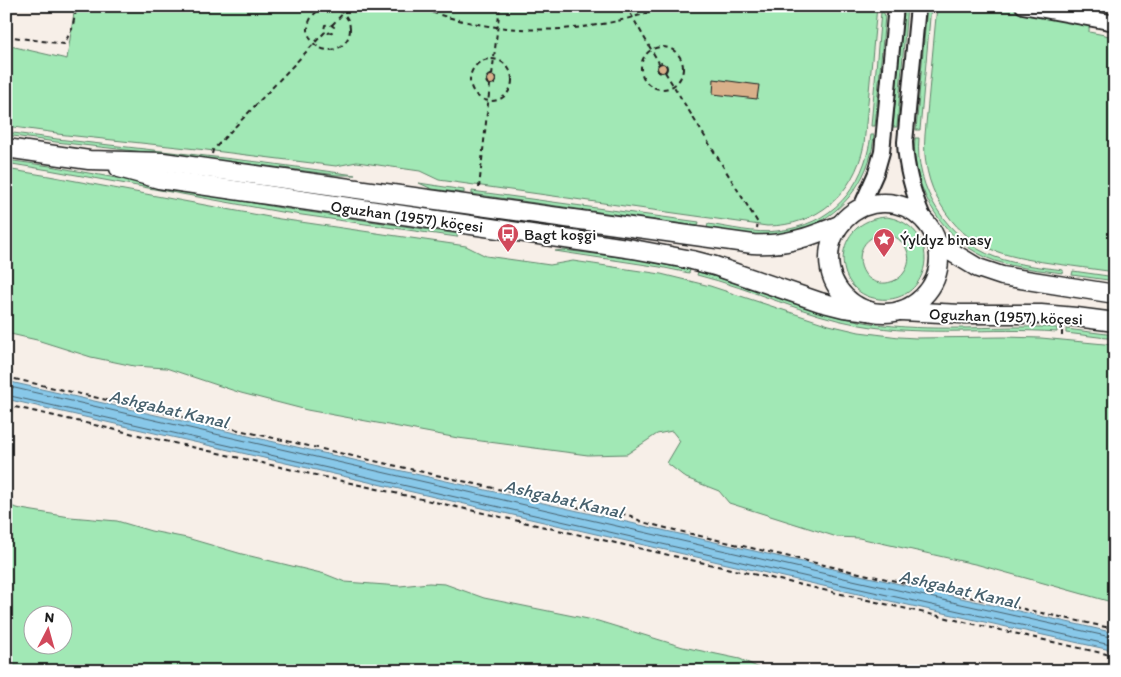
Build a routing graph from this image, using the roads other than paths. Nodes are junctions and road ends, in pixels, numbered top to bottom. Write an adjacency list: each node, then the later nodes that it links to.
1 (896, 6): 7 (street)
2 (918, 6): 8 (street)
3 (1023, 6): 4 (street)
4 (1115, 23)
5 (6, 148): 6 (main road, Oguzhan (1957) köçesi)
6 (89, 160): 9 (main road, Oguzhan (1957) köçesi); 12 (main road, Oguzhan (1957) köçesi)
7 (861, 207): 8 (main road, Oguzhan (1957) köçesi); 9 (main road, Oguzhan (1957) köçesi)
8 (924, 219): 10 (main road, Oguzhan (1957) köçesi)
9 (839, 225): 12 (main road, Oguzhan (1957) köçesi)
10 (938, 244): 11 (main road, Oguzhan (1957) köçesi); 13 (main road, Oguzhan (1957) köçesi)
11 (1115, 294)
12 (869, 311): 13 (main road, Oguzhan (1957) köçesi)
13 (898, 311): 14 (main road, Oguzhan (1957) köçesi)
14 (1115, 322)

